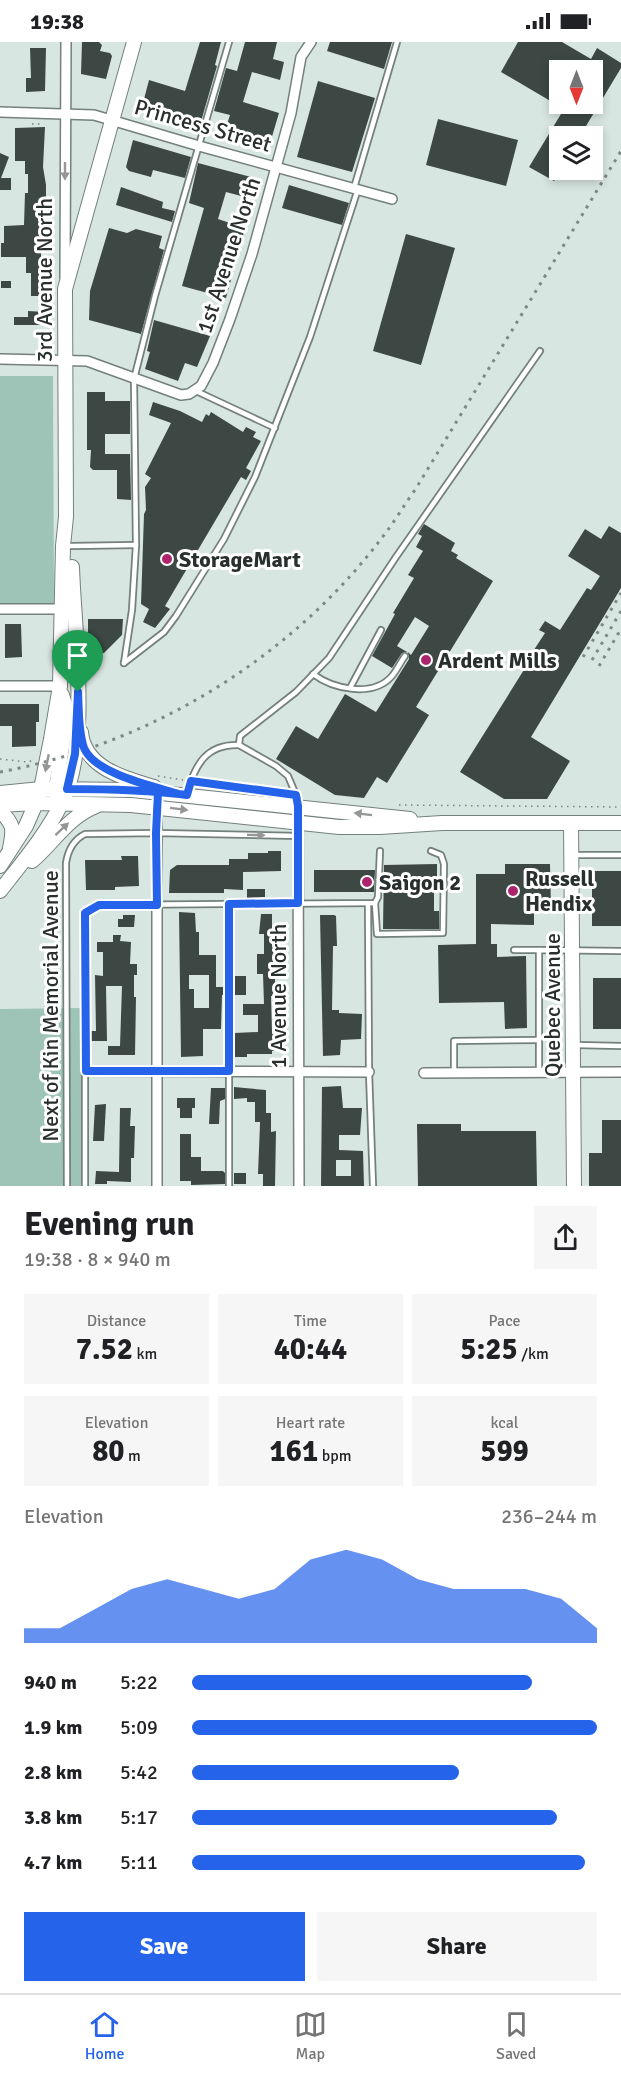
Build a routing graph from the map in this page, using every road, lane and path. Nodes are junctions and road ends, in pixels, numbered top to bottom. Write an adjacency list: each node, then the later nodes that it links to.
1 (66, 42): 9 (street, 3rd Avenue North)
2 (134, 42): 7 (main road)
3 (143, 42): 7 (main road)
4 (229, 42): 11 (lane)
5 (311, 42): 12 (street, 1st Avenue North)
6 (397, 42): 13 (lane)
7 (121, 93): 10 (main road)
8 (0, 112): 9 (street, Princess Street)
9 (66, 113): 10 (street, Princess Street); 15 (street, 3rd Avenue North, one-way to 15)
10 (113, 120): 11 (street, Princess Street); 15 (main road)
11 (199, 146): 12 (street, Princess Street); 19 (lane)
12 (277, 166): 13 (street, Princess Street); 20 (street, 1st Avenue North)
13 (356, 189): 14 (street, Princess Street); 21 (lane)
14 (392, 199)
15 (64, 289): 17 (main road, 3rd Avenue North)
16 (540, 351): 29 (lane)
17 (65, 359): 18 (street); 19 (street); 22 (main road, 3rd Avenue North)
18 (0, 360)
19 (134, 379): 20 (street); 23 (lane)
20 (196, 391): 21 (lane)
21 (275, 428): 23 (lane)
22 (66, 517): 24 (main road, 3rd Avenue North); 26 (main road, 3rd Avenue North)
23 (136, 545): 24 (lane)
24 (71, 546): 33 (main road, 3rd Avenue North)
25 (0, 609): 26 (street)
26 (63, 609): 31 (main road, 3rd Avenue North)
27 (381, 630): 32 (lane)
28 (405, 656): 32 (lane)
29 (313, 674): 32 (lane); 34 (lane)
30 (0, 686): 31 (street)
31 (60, 686): 39 (main road, 3rd Avenue North, one-way to 39); 40 (main road)
32 (350, 688)
33 (78, 692): 40 (main road, 3rd Avenue North); 43 (main road)
34 (238, 745): 38 (lane); 44 (lane)
35 (0, 759): 36 (path)
36 (36, 760)
37 (155, 775): 38 (path)
38 (191, 781): 43 (lane); 44 (path)
39 (41, 789): 40 (main road); 42 (main road); 45 (main road, 3rd Avenue North)
40 (62, 789): 41 (main road); 46 (main road, 3rd Avenue North)
41 (158, 792): 43 (main road); 50 (street)
42 (0, 793)
43 (183, 794): 44 (main road)
44 (297, 801): 53 (main road, one-way to 44); 56 (street, 1 Avenue North)
45 (36, 803): 46 (main road); 48 (main road); 62 (main road, 3rd Avenue North)
46 (62, 804): 47 (main road); 63 (main road, 3rd Avenue North)
47 (101, 804): 50 (main road); 63 (main road, one-way to 47)
48 (0, 805)
49 (393, 806): 51 (path)
50 (157, 807): 56 (main road, one-way to 56); 57 (street)
51 (621, 807)
52 (0, 811): 62 (main road)
53 (442, 823): 54 (main road); 56 (main road)
54 (571, 823): 55 (main road); 60 (main road, Quebec Avenue)
55 (621, 823)
56 (298, 829): 57 (lane, one-way to 56); 64 (street, 1 Avenue North)
57 (156, 833): 68 (street); 86 (lane, Next of Kin Memorial Avenue)
58 (380, 851): 65 (lane)
59 (431, 851): 65 (lane)
60 (571, 855): 61 (lane); 69 (main road, Quebec Avenue)
61 (621, 855)
62 (4, 861)
63 (3, 887)
64 (298, 903): 66 (lane); 67 (lane); 79 (street, 1 Avenue North)
65 (375, 903): 67 (lane)
66 (229, 904): 68 (lane); 78 (lane)
67 (368, 904): 80 (lane)
68 (157, 905): 76 (street); 77 (lane)
69 (572, 949): 71 (lane); 72 (lane); 74 (main road, Quebec Avenue)
70 (514, 950): 71 (lane)
71 (540, 950): 73 (lane)
72 (621, 951)
73 (539, 1040): 81 (lane); 85 (lane)
74 (573, 1045): 75 (lane); 82 (main road, Quebec Avenue)
75 (621, 1046)
76 (157, 1070): 77 (street); 78 (street); 88 (street)
77 (86, 1071): 87 (lane)
78 (229, 1071): 79 (street); 89 (lane)
79 (298, 1072): 80 (street); 90 (street, 1 Avenue North)
80 (369, 1072): 91 (lane)
81 (539, 1072): 82 (street); 85 (street)
82 (573, 1072): 83 (street); 92 (main road, Quebec Avenue)
83 (621, 1072)
84 (424, 1073): 85 (street)
85 (454, 1073)
86 (67, 1186)
87 (85, 1186)
88 (157, 1186)
89 (229, 1186)
90 (299, 1186)
91 (373, 1186)
92 (574, 1186)

